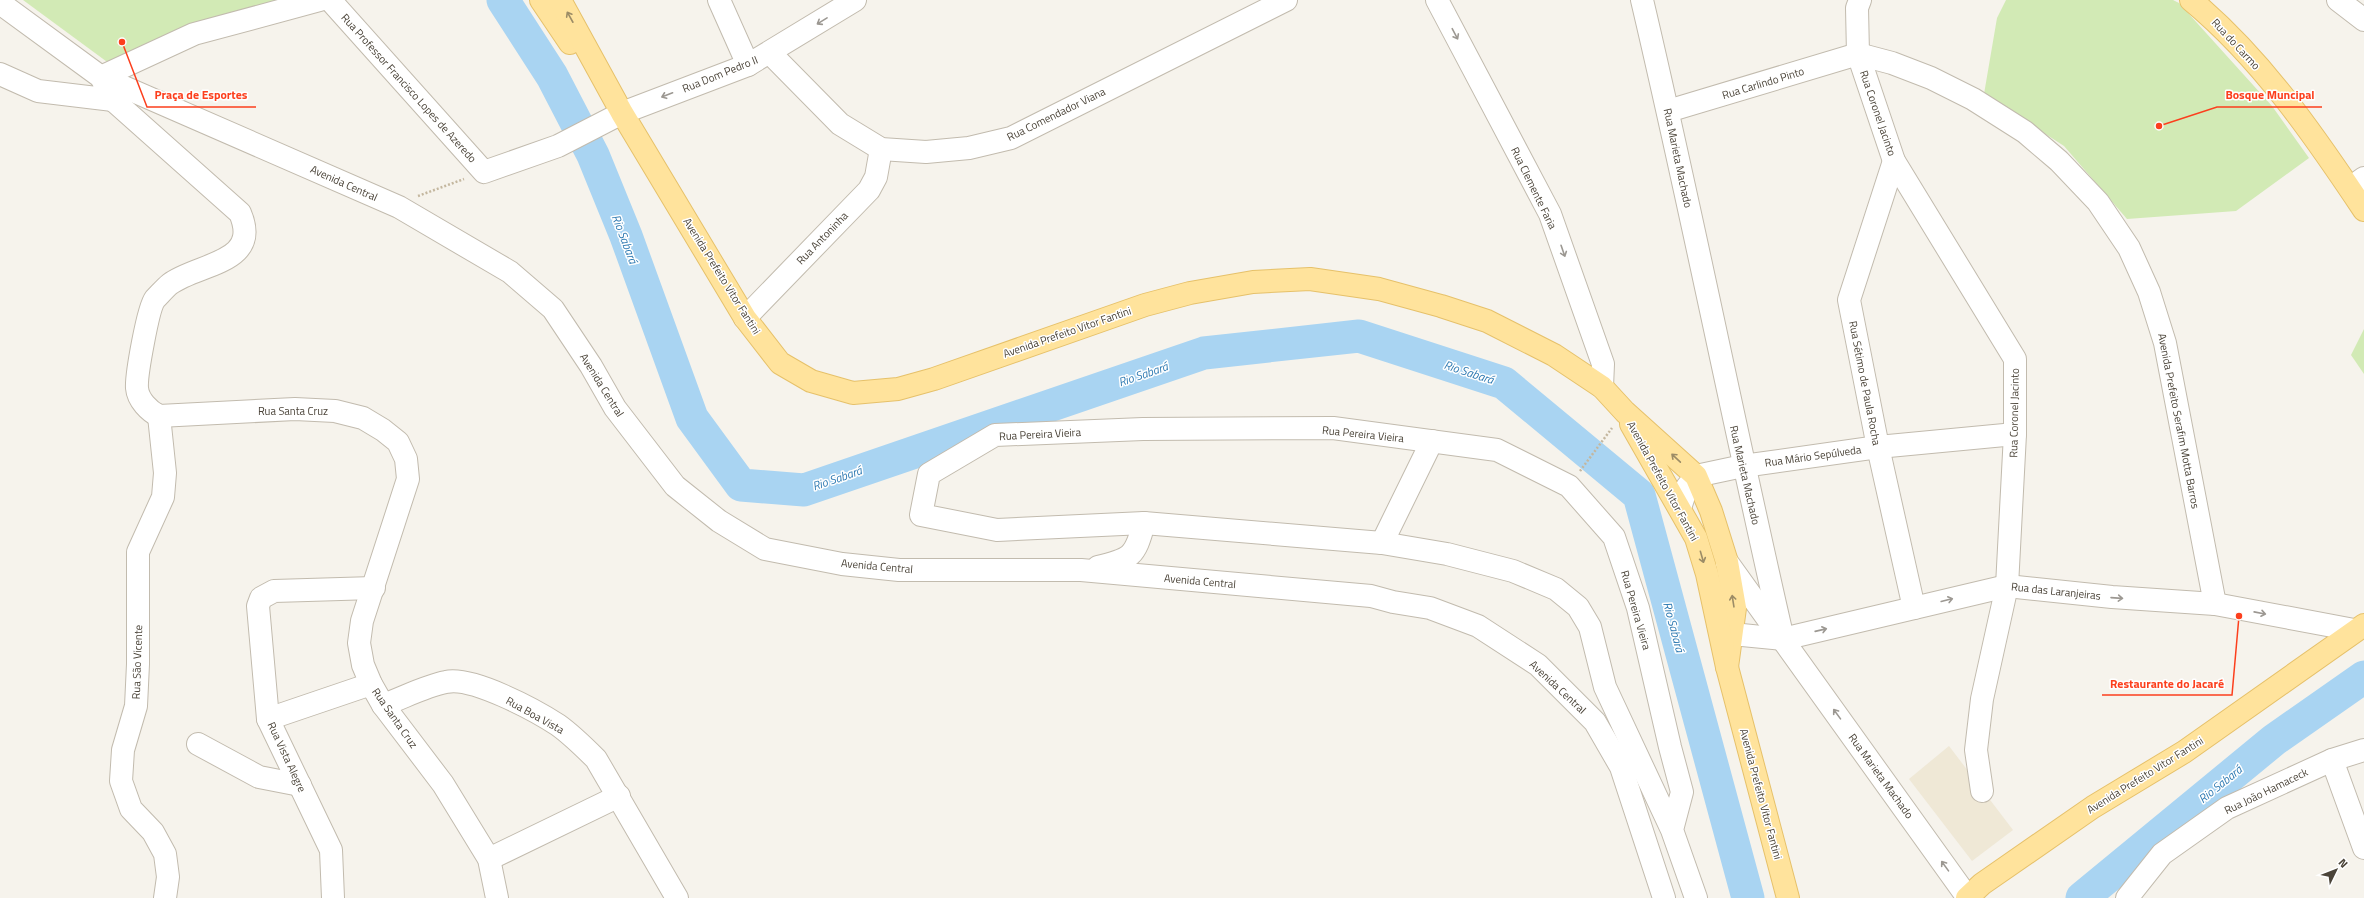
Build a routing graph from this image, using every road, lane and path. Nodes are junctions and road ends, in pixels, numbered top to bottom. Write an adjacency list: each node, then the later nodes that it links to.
1 (320, 0): 19 (street)
2 (330, 0): 26 (street, Rua Professor Francisco Lopes de Azeredo)
3 (541, 0): 22 (main road, Avenida Prefeito Vitor Fantini)
4 (560, 0): 22 (main road, Avenida Prefeito Vitor Fantini, one-way to 4)
5 (719, 0): 17 (street)
6 (855, 0): 15 (street, Rua Dom Pedro II, one-way to 15)
7 (1286, 0): 24 (street, Rua Comendador Viana)
8 (1437, 0): 31 (street, Rua Clemente Faria, one-way to 31)
9 (1642, 0): 21 (street, Rua Marieta Machado)
10 (1860, 0): 16 (street, Rua Coronel Jacinto)
11 (2191, 0): 27 (main road, Rua do Carmo)
12 (2338, 0): 14 (street)
13 (0, 3): 19 (street)
14 (2364, 20)
15 (770, 53): 17 (street, Rua Dom Pedro II); 24 (street, Rua Comendador Viana)
16 (1858, 54): 21 (street, Rua Carlindo Pinto); 25 (street, Rua Coronel Jacinto); 47 (street, Avenida Prefeito Serafim Motta Barros)
17 (748, 64): 22 (street, Rua Dom Pedro II, one-way to 22)
18 (0, 74): 20 (street)
19 (101, 77): 20 (street); 44 (street, Avenida Central)
20 (113, 100): 32 (street)
21 (1668, 111): 37 (street, Rua Marieta Machado)
22 (622, 113): 23 (street, Rua Dom Pedro II); 30 (main road, Avenida Prefeito Vitor Fantini)
23 (558, 146): 26 (street, Rua Professor Francisco Lopes de Azeredo)
24 (881, 149): 30 (street, Rua Antoninha)
25 (1894, 161): 34 (street, Rua Coronel Jacinto); 36 (street, Rua Sétimo de Paula Rocha)
26 (484, 172): 28 (path)
27 (2357, 183): 29 (main road, Rua do Carmo)
28 (417, 196)
29 (2364, 210)
30 (745, 318): 31 (main road, Avenida Prefeito Vitor Fantini)
31 (1602, 387): 33 (main road, Avenida Prefeito Vitor Fantini)
32 (159, 416): 46 (street, Rua Santa Cruz); 64 (street, Rua São Vicente)
33 (1619, 420): 38 (path); 39 (main road, Avenida Prefeito Vitor Fantini, one-way to 33); 40 (main road, Avenida Prefeito Vitor Fantini)
34 (2015, 434): 36 (street, Rua Mário Sepúlveda); 45 (street, Rua Coronel Jacinto)
35 (1432, 441): 41 (street, Rua Pereira Vieira); 42 (street); 61 (street, Rua Pereira Vieira)
36 (1878, 447): 37 (street, Rua Mário Sepúlveda); 48 (street, Rua Sétimo de Paula Rocha)
37 (1743, 466): 39 (street, Rua Mário Sepúlveda); 51 (street, Rua Marieta Machado)
38 (1576, 475)
39 (1696, 476): 40 (street); 43 (main road, Avenida Prefeito Vitor Fantini)
40 (1680, 508): 50 (main road, Avenida Prefeito Vitor Fantini, one-way to 50)
41 (1144, 523): 42 (street, Rua Pereira Vieira); 44 (street)
42 (1382, 542): 61 (street, Rua Pereira Vieira)
43 (1727, 562): 50 (main road, Avenida Prefeito Vitor Fantini, one-way to 43); 51 (street)
44 (1081, 570): 68 (street, Avenida Central)
45 (2007, 586): 47 (street, Rua das Laranjeiras, one-way to 47); 48 (street, Rua das Laranjeiras, one-way to 45); 59 (street, Rua Coronel Jacinto)
46 (374, 588): 52 (street, Rua Santa Cruz); 54 (street)
47 (2215, 604): 49 (street, Rua das Laranjeiras, one-way to 49)
48 (1914, 608): 51 (street, Rua das Laranjeiras, one-way to 48)
49 (2359, 627): 71 (main road, Avenida Prefeito Vitor Fantini)
50 (1725, 629): 51 (street, Rua das Laranjeiras); 70 (main road, Avenida Prefeito Vitor Fantini)
51 (1783, 639): 71 (street, Rua Marieta Machado, one-way to 51)
52 (371, 684): 53 (street, Rua Santa Cruz); 54 (street, Rua Vista Alegre)
53 (383, 705): 60 (street, Rua Boa Vista); 63 (street, Rua Santa Cruz)
54 (268, 719): 58 (street, Rua Vista Alegre)
55 (198, 744): 58 (street)
56 (2364, 750): 57 (street, Rua João Hamaceck)
57 (2332, 760): 62 (street); 72 (street, Rua João Hamaceck)
58 (300, 785): 65 (street, Rua Vista Alegre)
59 (1982, 790)
60 (619, 796): 63 (street); 67 (street, Rua Boa Vista)
61 (1672, 830): 69 (street, Rua Pereira Vieira)
62 (2364, 848)
63 (488, 859): 66 (street, Rua Santa Cruz)
64 (165, 898)
65 (333, 898)
66 (497, 898)
67 (677, 898)
68 (1664, 898)
69 (1696, 898)
70 (1788, 898)
71 (1968, 898)
72 (2127, 898)

